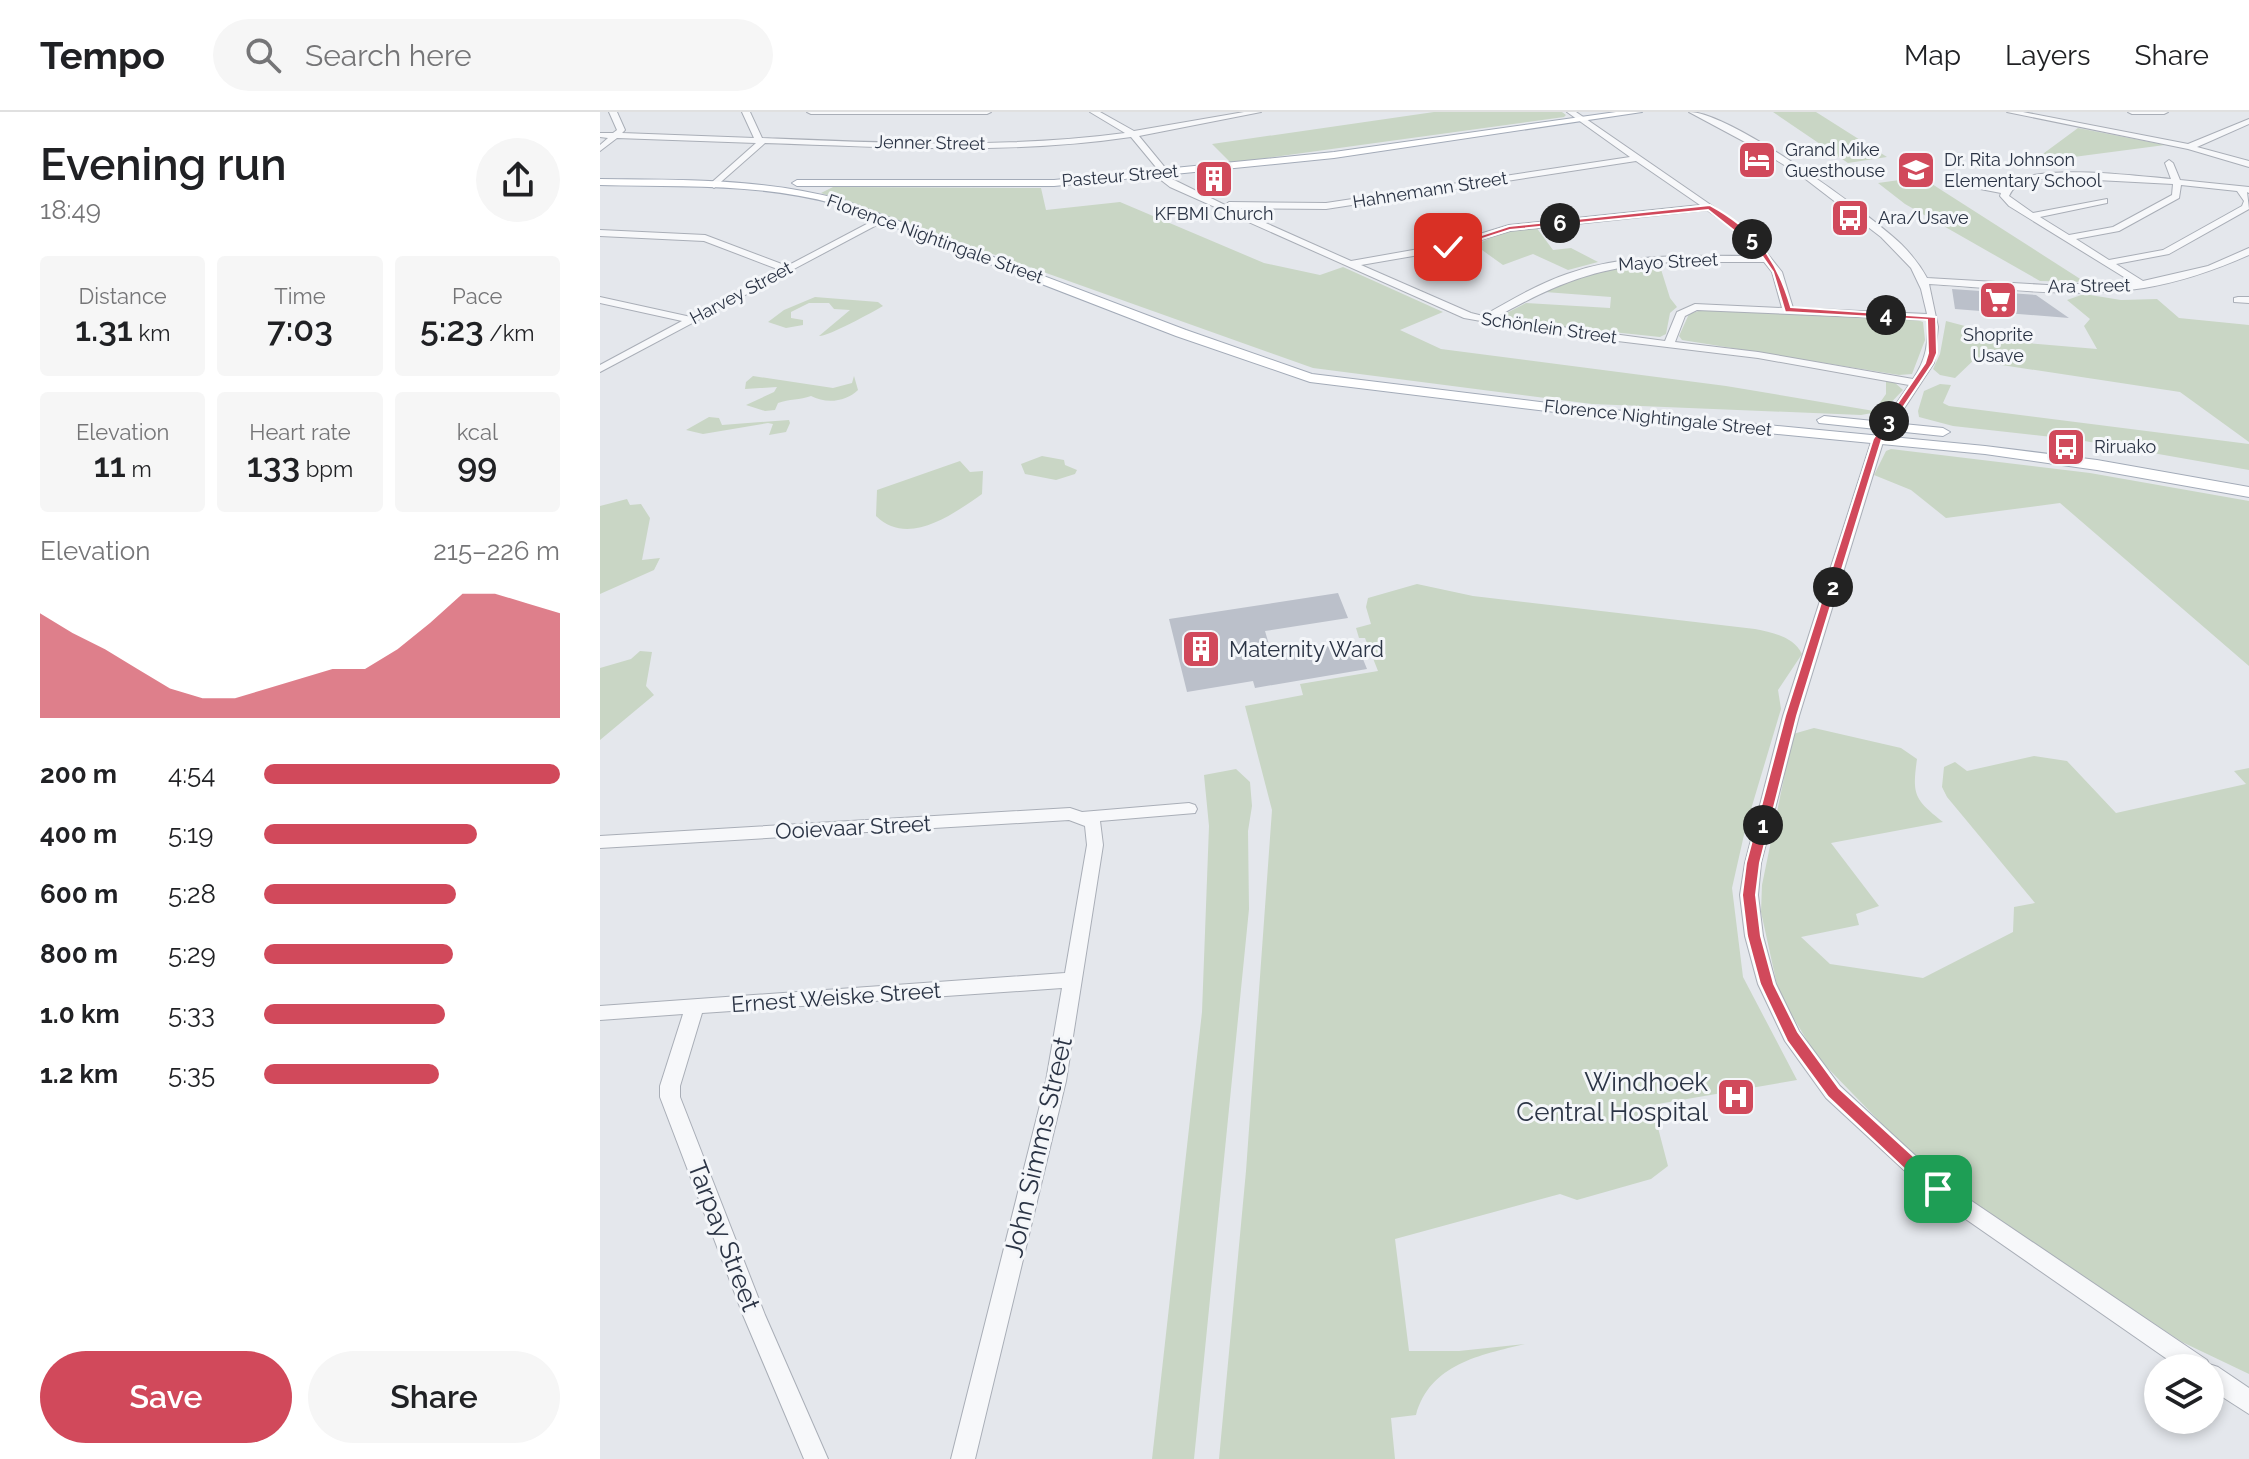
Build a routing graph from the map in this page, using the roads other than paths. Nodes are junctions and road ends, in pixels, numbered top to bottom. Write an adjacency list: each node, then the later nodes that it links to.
1 (613, 112): 19 (street)
2 (746, 112): 3 (street); 21 (street)
3 (755, 112)
4 (811, 112): 5 (street)
5 (987, 112)
6 (1094, 112): 17 (street, Schönlein Street)
7 (1257, 112): 17 (street, Jenner Street)
8 (1571, 112): 14 (street)
9 (1637, 112): 14 (main road, Pasteur Street)
10 (1693, 112): 49 (street)
11 (2011, 112): 22 (street)
12 (2132, 112): 13 (street)
13 (2164, 112)
14 (1584, 119): 24 (street); 27 (main road, Pasteur Street)
15 (2249, 121): 16 (street)
16 (2228, 130): 20 (street); 22 (street)
17 (1133, 134): 21 (street, Jenner Street); 27 (street, Schönlein Street)
18 (600, 135): 19 (street, Jenner Street)
19 (617, 136): 21 (street, Jenner Street); 23 (street)
20 (2249, 136)
21 (761, 140): 31 (street)
22 (2189, 147): 26 (street)
23 (600, 149)
24 (1640, 158): 38 (street, Hahnemann Street); 39 (street)
25 (2169, 163): 30 (street)
26 (2249, 164)
27 (1164, 172): 29 (main road, Pasteur Street); 38 (street, Schönlein Street)
28 (600, 182): 31 (main road, Pasteur Street)
29 (799, 183): 32 (main road, Pasteur Street); 35 (main road)
30 (2177, 184): 34 (street); 36 (street); 43 (street)
31 (714, 185): 32 (main road, Pasteur Street)
32 (740, 185): 35 (main road, Florence Nightingale Street)
33 (1973, 185): 36 (street)
34 (2244, 189): 46 (street)
35 (788, 191): 41 (main road, Florence Nightingale Street)
36 (2006, 191): 40 (street)
37 (2104, 201): 40 (street)
38 (1218, 205): 47 (street, Schönlein Street)
39 (1710, 207): 45 (street); 47 (street)
40 (2032, 216): 43 (street)
41 (883, 219): 48 (street, Harvey Street); 59 (main road, Florence Nightingale Street)
42 (600, 233): 48 (street)
43 (2068, 238): 46 (street)
44 (2249, 251): 50 (street, Ara Street)
45 (1769, 259): 52 (street); 55 (street, Mayo Street)
46 (2108, 263): 50 (street)
47 (1349, 264): 55 (street, Schönlein Street)
48 (786, 269): 54 (street, Harvey Street)
49 (1923, 281): 50 (street, Ara Street); 53 (street)
50 (2143, 285)
51 (600, 300): 54 (street)
52 (1788, 310): 53 (street); 56 (street)
53 (1931, 317): 58 (street)
54 (691, 320): 57 (street, Harvey Street)
55 (1483, 320): 56 (street, Schönlein Street)
56 (1669, 344): 58 (street, Schönlein Street)
57 (600, 369)
58 (1917, 383): 59 (street)
59 (1882, 432): 60 (main road, Florence Nightingale Street); 61 (main road, Florence Nightingale Street); 68 (street)
60 (2249, 478)
61 (2249, 492)
62 (1189, 809): 63 (street, Ooievaar Street)
63 (1091, 825): 64 (street, Ooievaar Street); 65 (street, John Simms Street)
64 (600, 842)
65 (1071, 980): 66 (street, Ernest Weiske Street); 72 (street, John Simms Street)
66 (695, 1007): 67 (street, Ernest Weiske Street); 71 (street, Tarpay Street)
67 (600, 1013)
68 (2179, 1354)
69 (2224, 1385): 70 (street)
70 (2249, 1402)
71 (816, 1459)
72 (963, 1459)

